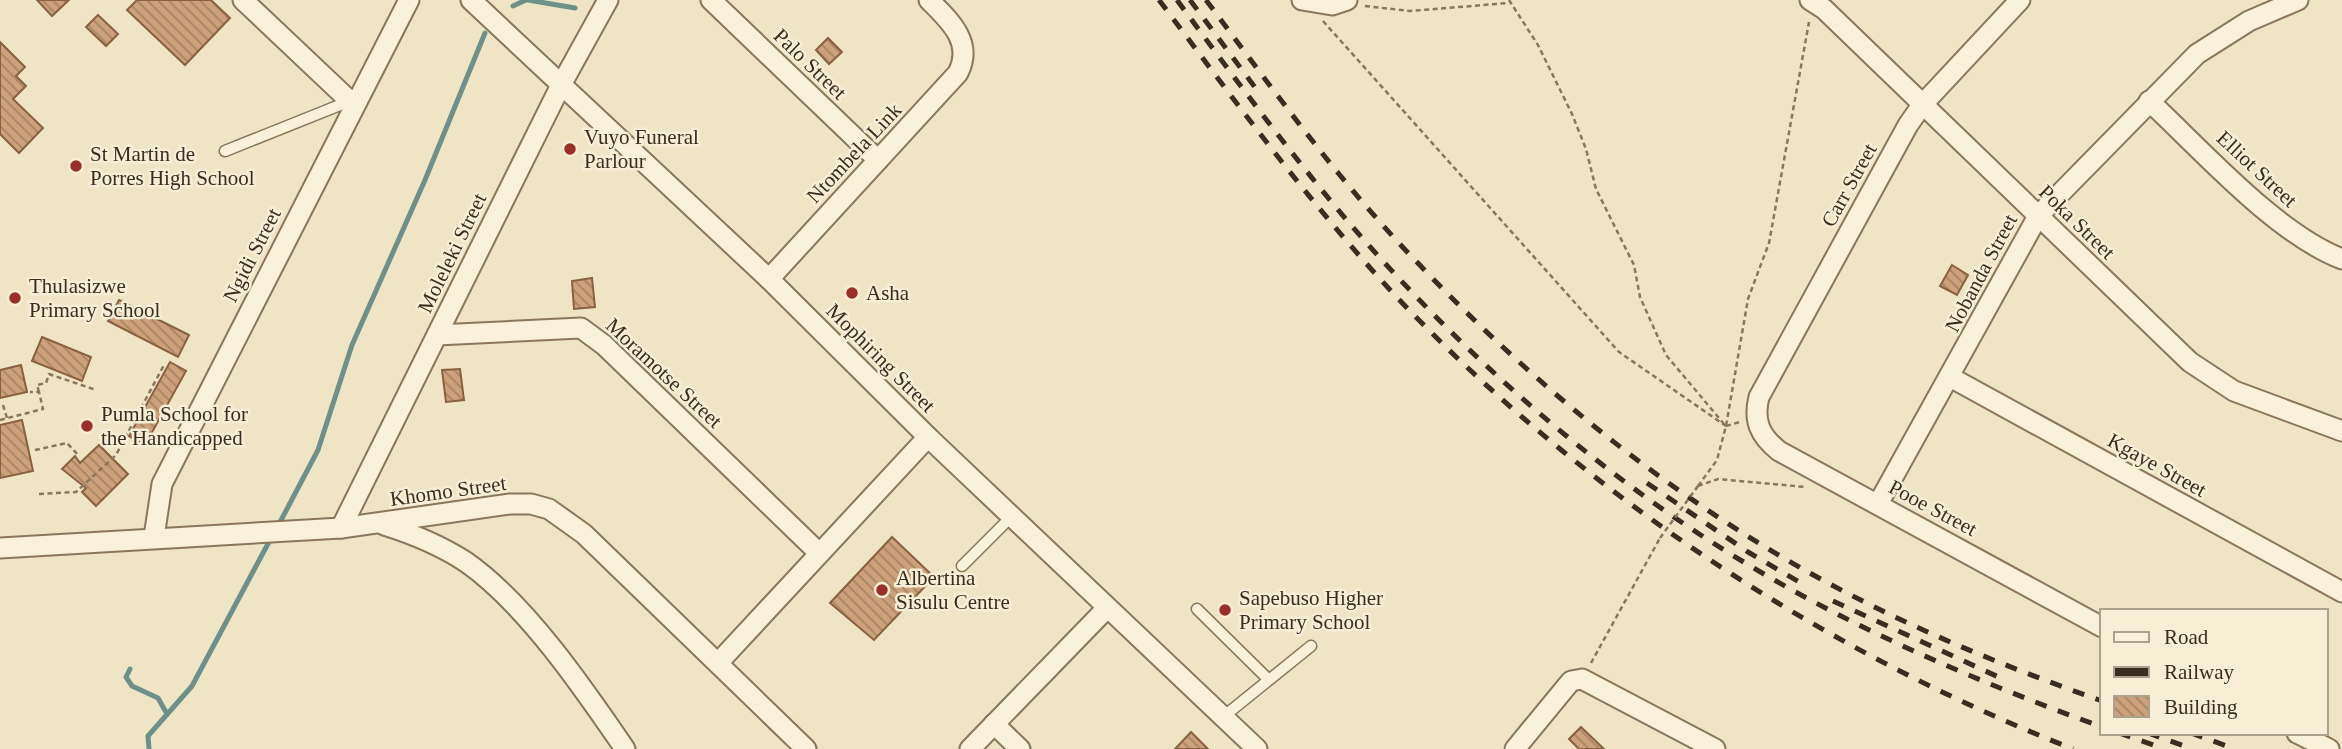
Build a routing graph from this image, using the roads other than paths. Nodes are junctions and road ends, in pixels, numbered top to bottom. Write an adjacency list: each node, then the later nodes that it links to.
1 (243, 0): 14 (street)
2 (409, 0): 14 (street, Ngidi Street)
3 (471, 0): 12 (street, Mophiring Street)
4 (608, 0): 12 (street, Moleleki Street)
5 (710, 0): 17 (street, Palo Street)
6 (929, 0): 17 (street, Ntombela Link)
7 (1303, 0): 10 (street)
8 (2020, 0): 15 (street, Carr Street)
9 (2298, 0): 13 (street, Nobanda Street)
10 (1344, 1)
11 (1811, 1): 15 (street, Poka Street)
12 (561, 85): 20 (street, Mophiring Street); 21 (street, Moleleki Street)
13 (2149, 100): 18 (street, Nobanda Street); 19 (street, Elliot Street)
14 (351, 103): 16 (lane); 30 (street, Ngidi Street)
15 (1922, 105): 18 (street, Poka Street); 23 (street, Carr Street)
16 (225, 151)
17 (878, 160): 20 (street, Ntombela Link)
18 (2038, 216): 22 (street, Nobanda Street); 24 (street, Poka Street)
19 (2342, 258)
20 (769, 279): 25 (street, Mophiring Street)
21 (437, 335): 29 (street, Moleleki Street); 32 (street, Moramotse Street)
22 (1950, 377): 26 (street, Nobanda Street); 34 (street, Kgaye Street)
23 (1756, 417): 26 (street, Pooe Street)
24 (2342, 431)
25 (928, 437): 27 (street, Mophiring Street); 32 (street)
26 (1878, 504): 37 (street, Pooe Street)
27 (1011, 517): 33 (lane); 35 (street, Mophiring Street)
28 (379, 523): 29 (street, Khomo Street); 39 (street, Khomo Street); 44 (street)
29 (341, 528): 30 (street, Khomo Street)
30 (154, 537): 31 (street, Khomo Street)
31 (0, 548)
32 (819, 552): 39 (street)
33 (962, 566)
34 (2342, 592)
35 (1107, 608): 41 (street, Mophiring Street); 42 (street)
36 (1197, 609): 40 (lane)
37 (2100, 626)
38 (1311, 646): 40 (lane)
39 (718, 663): 45 (street, Khomo Street)
40 (1268, 679): 41 (lane)
41 (1223, 717): 48 (street, Mophiring Street)
42 (994, 724): 46 (street); 47 (street)
43 (2301, 735): 51 (street)
44 (625, 749)
45 (806, 749)
46 (970, 749)
47 (1020, 749)
48 (1257, 749)
49 (1515, 749): 50 (street)
50 (1715, 749)
51 (2329, 749)

